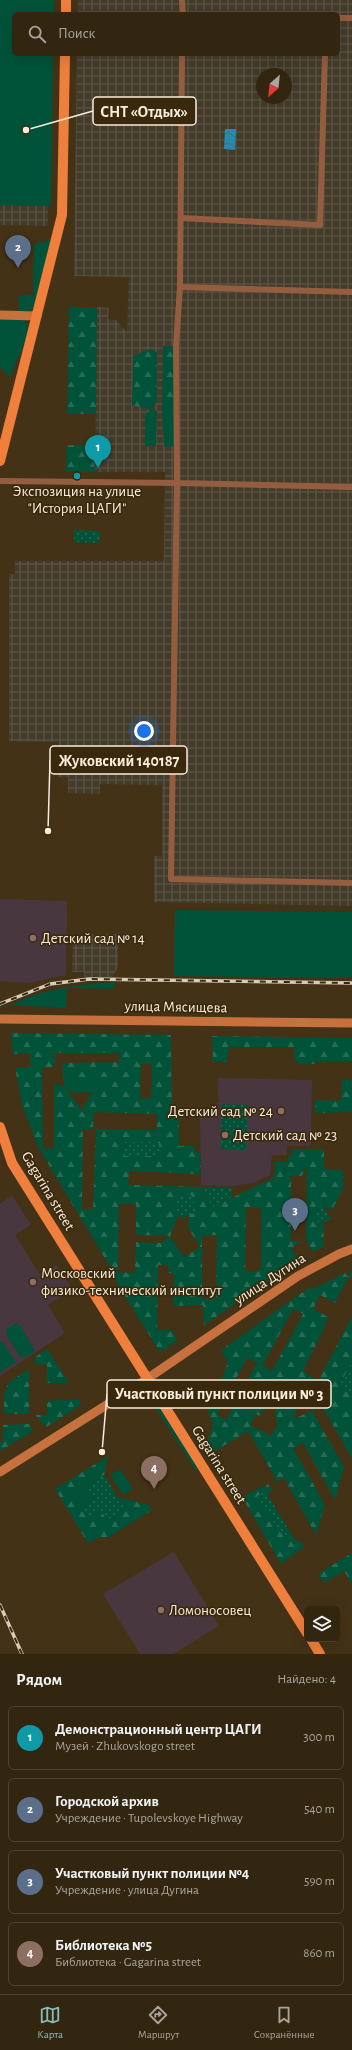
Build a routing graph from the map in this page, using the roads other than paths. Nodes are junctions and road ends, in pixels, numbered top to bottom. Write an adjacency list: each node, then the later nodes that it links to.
1 (66, 0): 3 (main road)
2 (182, 0): 4 (street)
3 (66, 12)
4 (183, 12)
5 (340, 18): 6 (street)
6 (352, 18)
7 (65, 56): 14 (main road)
8 (182, 56): 10 (street)
9 (325, 56): 10 (street)
10 (181, 218): 11 (street)
11 (180, 287): 12 (street); 17 (street)
12 (352, 292)
13 (0, 316): 14 (main road)
14 (37, 316): 15 (main road)
15 (0, 461)
16 (0, 481): 17 (street)
17 (177, 483): 18 (street); 19 (street)
18 (352, 487)
19 (352, 883)
20 (0, 1018): 21 (main road, улица Мясищева)
21 (352, 1023)
22 (0, 1127): 24 (main road, Gagarina street)
23 (0, 1144): 24 (street)
24 (12, 1163): 26 (main road, Gagarina street)
25 (352, 1249): 26 (main road, улица Дугина)
26 (147, 1378): 27 (main road, улица Дугина); 28 (main road, Gagarina street)
27 (0, 1472)
28 (304, 1628)
29 (313, 1642): 30 (main road)
30 (320, 1654)

